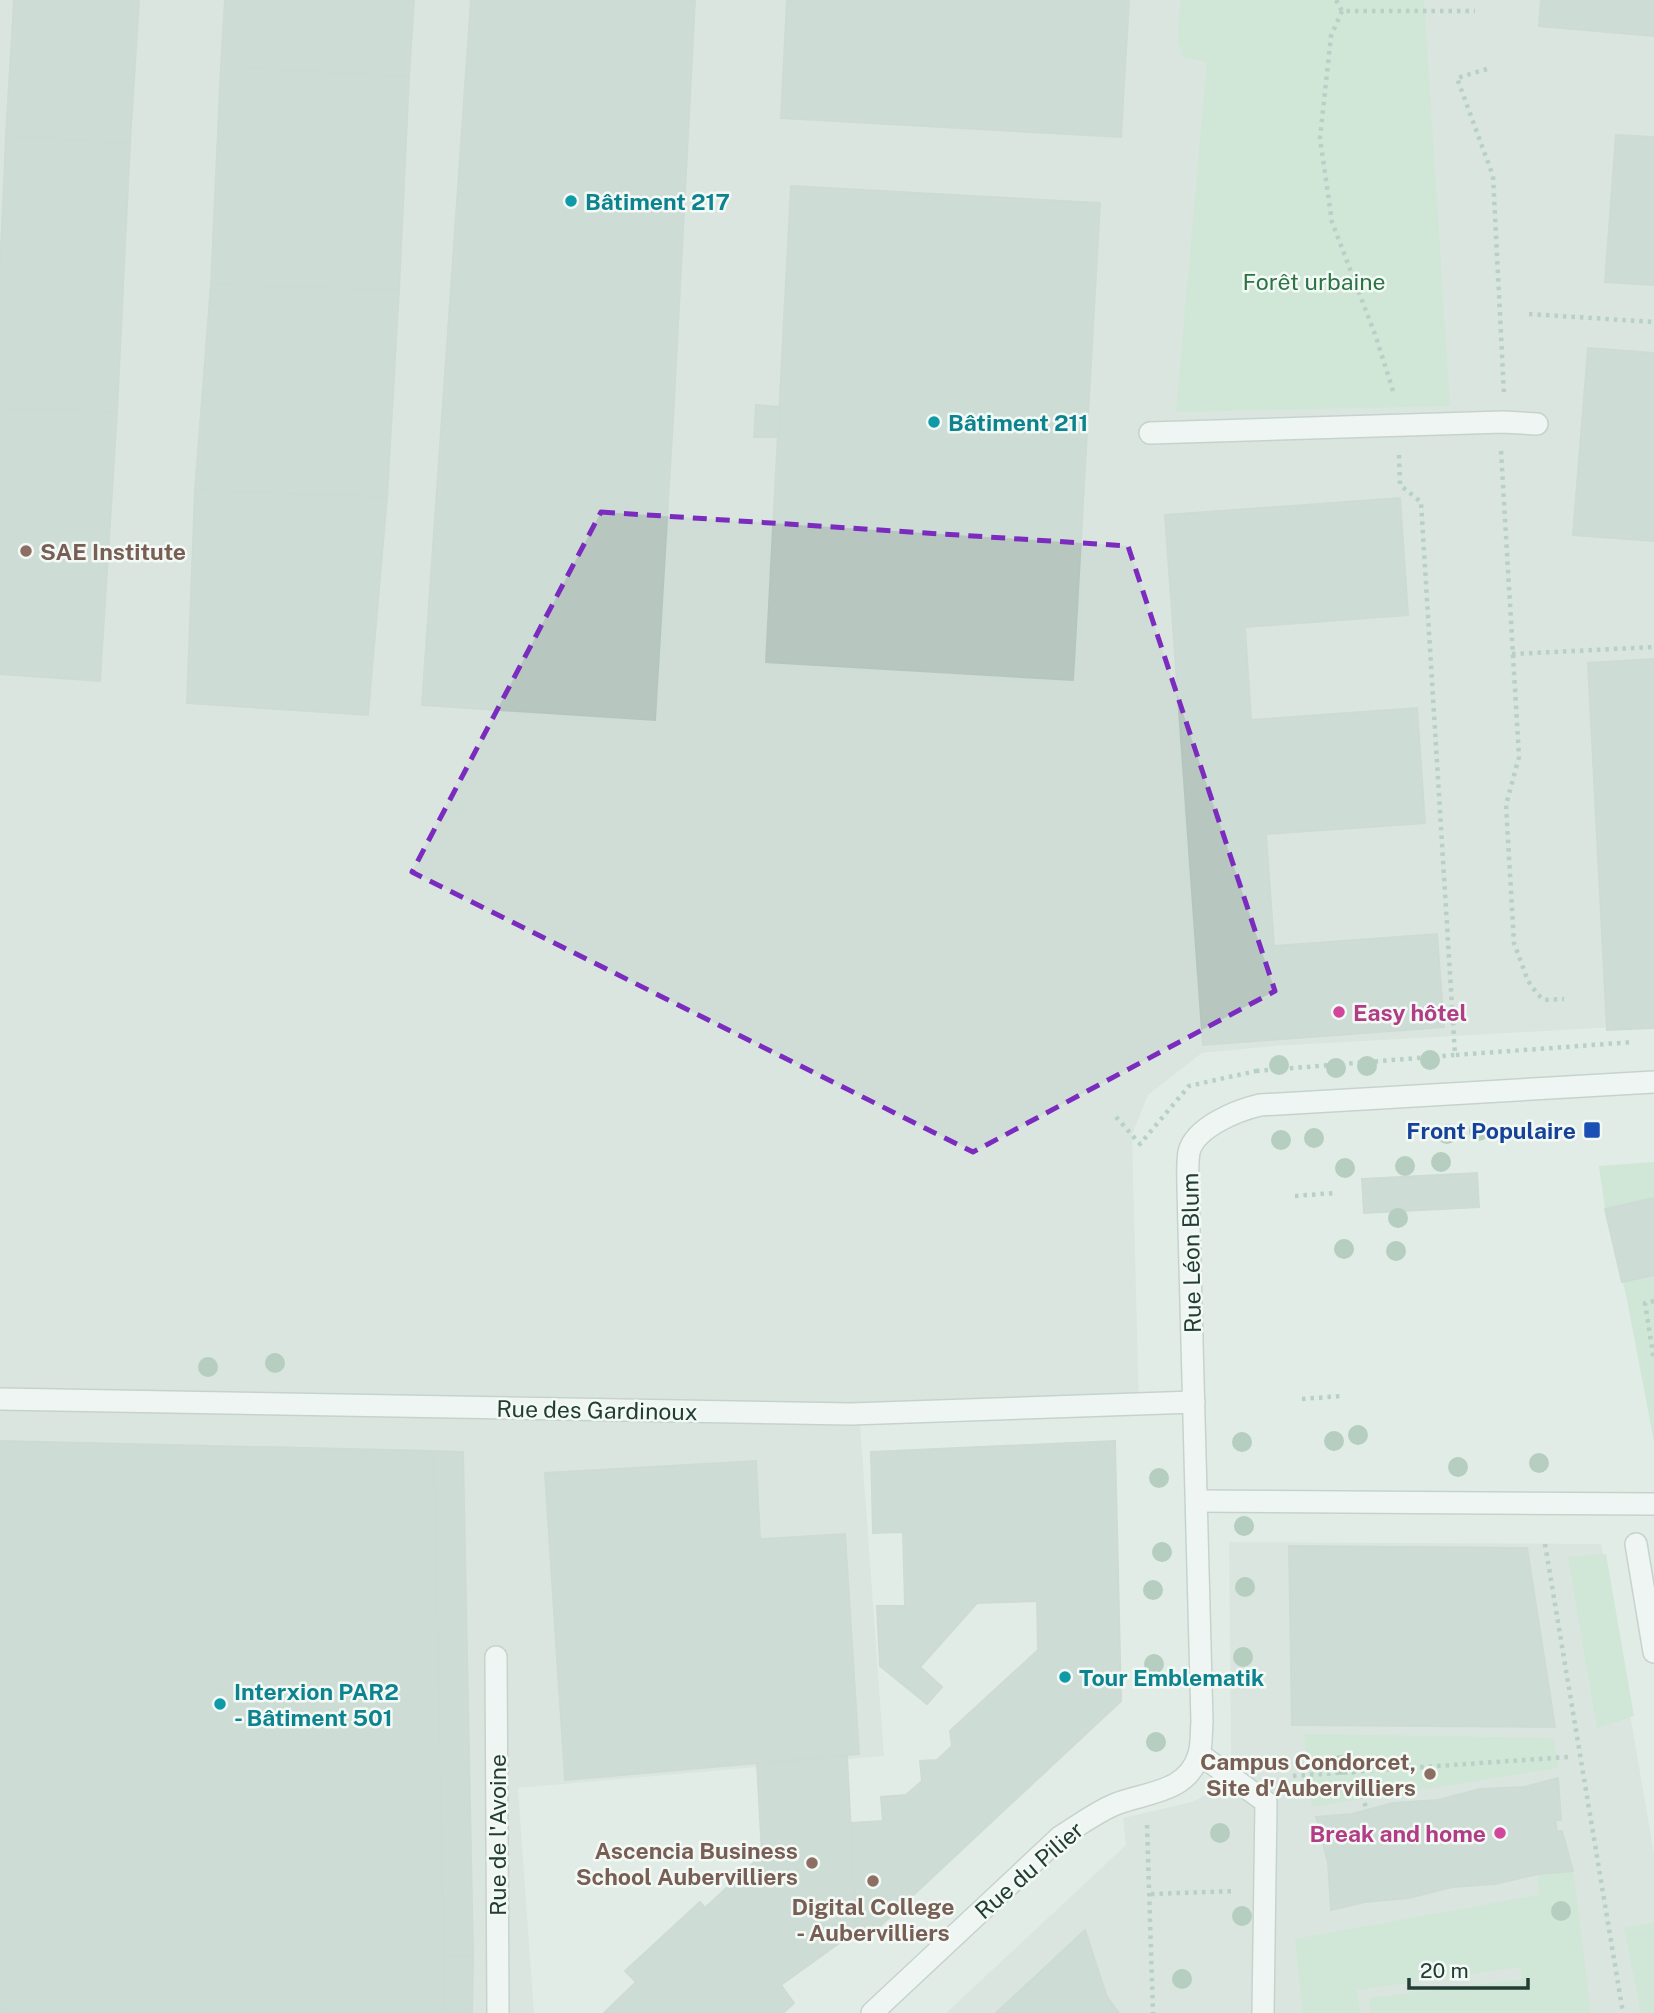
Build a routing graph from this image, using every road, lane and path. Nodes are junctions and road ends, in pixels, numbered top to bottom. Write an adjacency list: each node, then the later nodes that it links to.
1 (1336, 0): 2 (path)
2 (1342, 11): 3 (path); 9 (path)
3 (1475, 12)
4 (1487, 69): 7 (path)
5 (1529, 314): 6 (path)
6 (1654, 322)
7 (1504, 395)
8 (1537, 424): 9 (street)
9 (1399, 426): 10 (street); 16 (path)
10 (1150, 433)
11 (1501, 444): 13 (path)
12 (1654, 648): 13 (path)
13 (1512, 653): 14 (path)
14 (1564, 999)
15 (1634, 1042): 16 (path)
16 (1455, 1055): 17 (path)
17 (1256, 1071)
18 (1654, 1082): 26 (street, Rue Léon Blum)
19 (1335, 1193): 20 (path)
20 (1295, 1196)
21 (1654, 1301): 22 (path)
22 (1654, 1361)
23 (1341, 1396): 25 (path)
24 (0, 1399): 26 (street, Rue des Gardinoux)
25 (1302, 1399)
26 (1194, 1402): 27 (street, Rue Léon Blum)
27 (1197, 1501): 28 (street); 33 (street, Rue Léon Blum)
28 (1654, 1504)
29 (1545, 1544): 45 (path)
30 (1636, 1544): 31 (street)
31 (1654, 1652)
32 (496, 1657): 41 (street, Rue de l'Avoine)
33 (1199, 1754): 37 (street, Rue du Pilier); 39 (street)
34 (1568, 1757): 35 (path)
35 (1353, 1771): 36 (path); 38 (path)
36 (1293, 1776)
37 (1140, 1797): 40 (path); 42 (street, Rue du Pilier)
38 (1367, 1810)
39 (1265, 1890): 40 (path); 44 (street)
40 (1151, 1894): 43 (path)
41 (498, 2013)
42 (872, 2013)
43 (1153, 2013)
44 (1263, 2013)
45 (1623, 2013)

